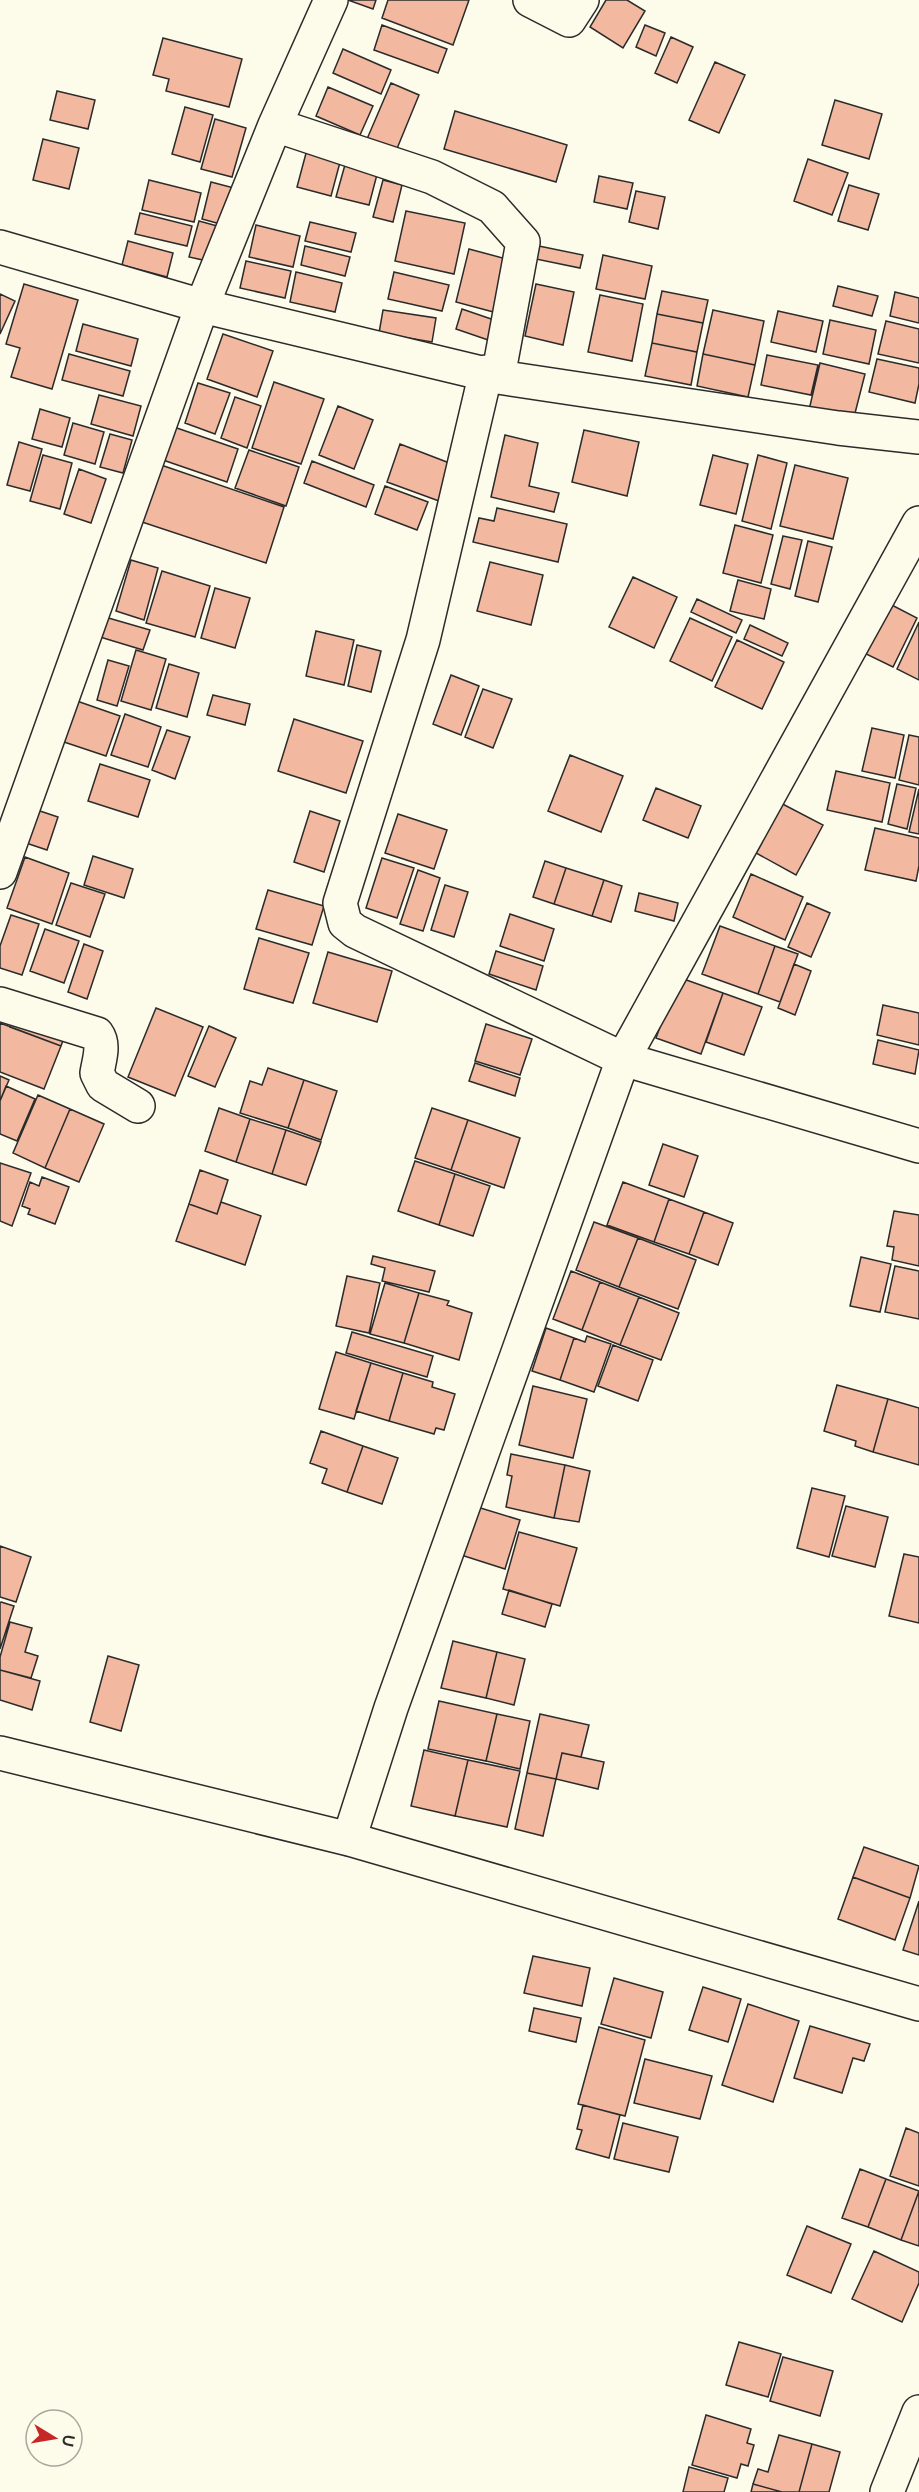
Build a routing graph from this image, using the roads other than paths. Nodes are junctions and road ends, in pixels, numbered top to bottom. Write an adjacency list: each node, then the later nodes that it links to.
1 (331, 0): 4 (street)
2 (530, 0): 3 (street)
3 (582, 0)
4 (275, 125): 6 (street); 7 (street)
5 (0, 247): 6 (street)
6 (202, 306): 7 (street); 10 (street)
7 (492, 375): 8 (street); 12 (street)
8 (919, 437)
9 (919, 523): 12 (street)
10 (0, 872)
11 (0, 1004): 13 (street)
12 (623, 1059): 14 (street); 16 (street)
13 (138, 1106)
14 (919, 1146)
15 (0, 1753): 16 (street)
16 (349, 1839): 17 (street)
17 (919, 2004)
18 (919, 2412): 19 (street)
19 (887, 2492)

